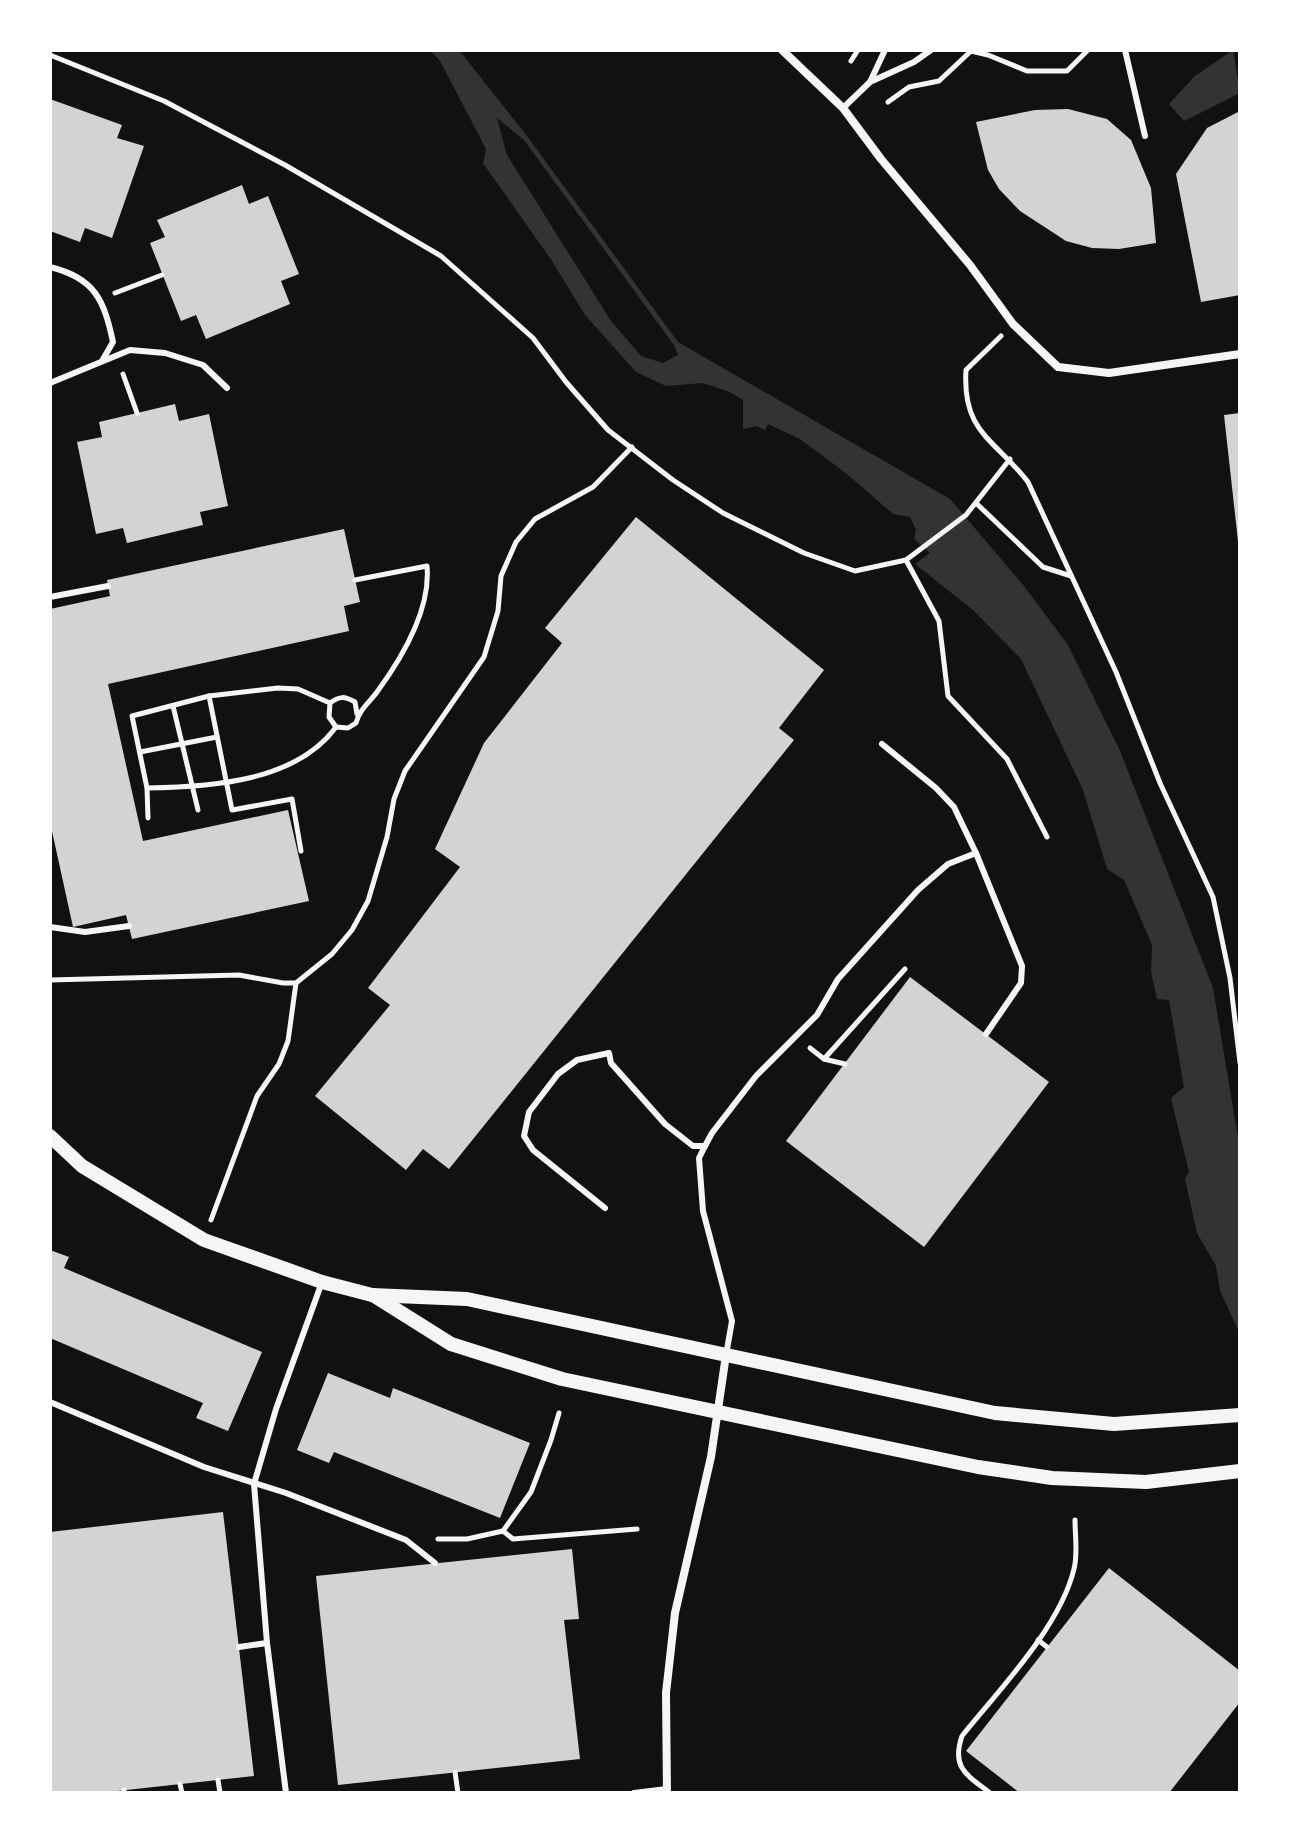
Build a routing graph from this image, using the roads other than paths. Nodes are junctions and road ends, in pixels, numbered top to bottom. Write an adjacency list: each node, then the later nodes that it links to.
1 (782, 50): 6 (street)
2 (885, 50): 5 (lane)
3 (931, 50): 5 (lane)
4 (1125, 50): 7 (lane)
5 (870, 82): 6 (lane)
6 (843, 108): 9 (street)
7 (1145, 136)
8 (50, 267): 10 (lane)
9 (1240, 354)
10 (102, 361): 11 (lane); 12 (lane)
11 (50, 383)
12 (227, 388)
13 (108, 586): 14 (lane)
14 (50, 597)
15 (882, 744): 16 (lane)
16 (976, 853): 19 (lane); 21 (lane)
17 (129, 926): 18 (lane)
18 (50, 927)
19 (986, 1034)
20 (50, 1136): 23 (street)
21 (705, 1146): 22 (lane); 25 (lane)
22 (605, 1208)
23 (322, 1282): 24 (street); 30 (lane)
24 (372, 1295): 25 (street); 27 (street)
25 (726, 1355): 27 (street); 28 (street)
26 (50, 1402): 30 (lane)
27 (718, 1412): 29 (street); 34 (street)
28 (1240, 1415)
29 (1240, 1471)
30 (254, 1484): 31 (lane); 32 (lane)
31 (435, 1563)
32 (267, 1643): 33 (lane); 35 (lane)
33 (239, 1647)
34 (667, 1791): 36 (lane)
35 (286, 1793)
36 (634, 1793)

